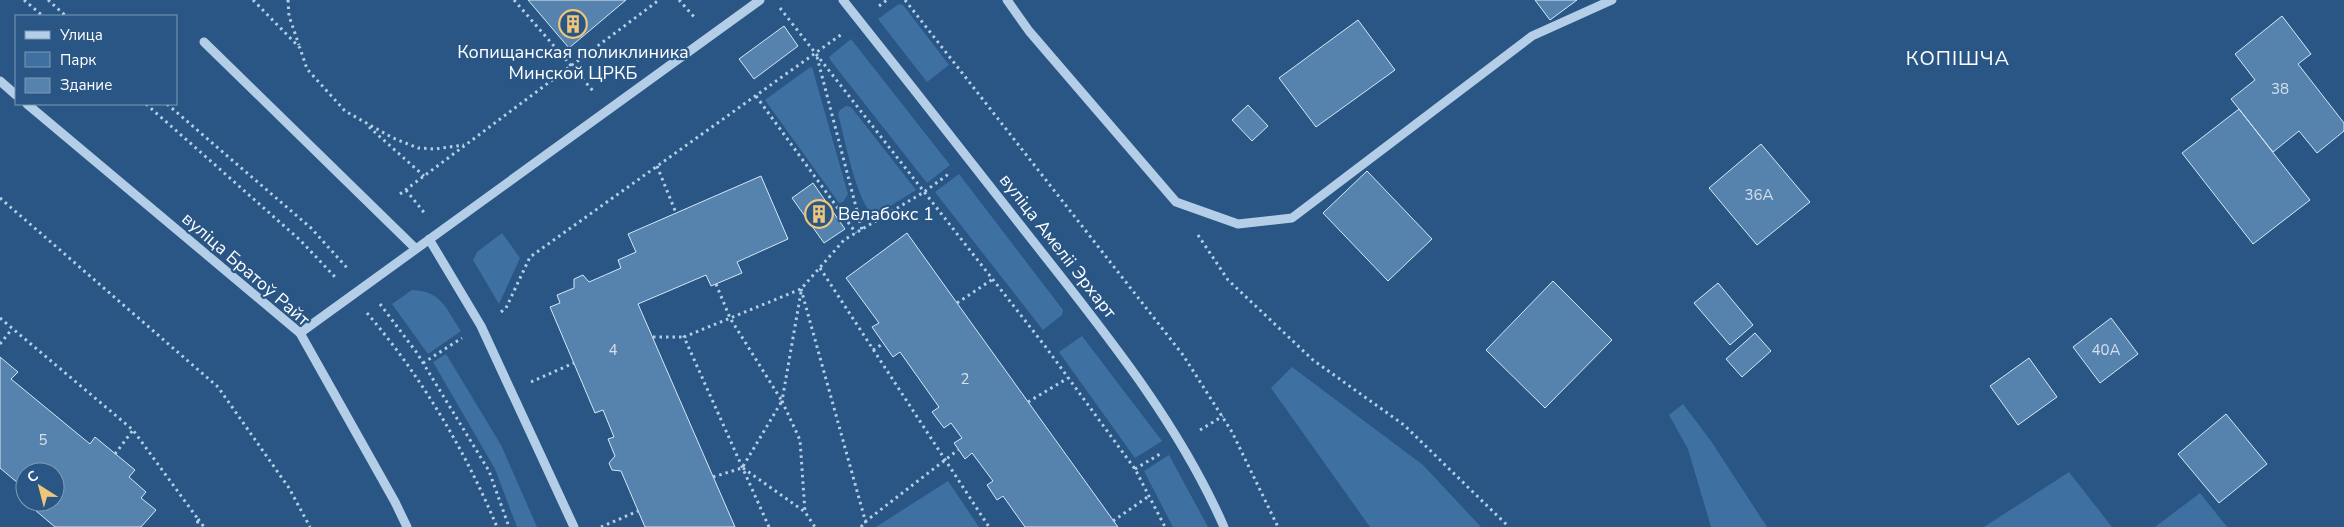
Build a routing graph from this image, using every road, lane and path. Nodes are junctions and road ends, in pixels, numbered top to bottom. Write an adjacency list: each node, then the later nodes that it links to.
1 (24, 0): 13 (path)
2 (48, 0): 14 (path)
3 (254, 0): 16 (path)
4 (288, 0): 16 (path)
5 (514, 0): 18 (path)
6 (659, 0): 18 (path)
7 (760, 0): 38 (street)
8 (774, 0): 17 (path)
9 (843, 0): 26 (street, вуліца Амеліі Эрхарт)
10 (905, 0): 86 (path)
11 (1007, 0): 33 (street)
12 (1612, 0): 33 (street)
13 (42, 15)
14 (65, 15)
15 (204, 42): 39 (street)
16 (300, 48): 24 (path)
17 (816, 54): 21 (path); 30 (path); 36 (path)
18 (572, 66): 22 (path); 25 (path)
19 (0, 81): 20 (street)
20 (15, 94)
21 (756, 96): 27 (path); 37 (path)
22 (600, 99)
23 (28, 105): 49 (street, вуліца Братоў Райт)
24 (364, 123): 25 (path); 28 (path)
25 (466, 145): 28 (path)
26 (968, 159): 30 (path); 85 (street, вуліца Амеліі Эрхарт)
27 (658, 166): 34 (path); 47 (path)
28 (424, 176): 29 (path)
29 (406, 190): 31 (path); 35 (path)
30 (924, 192): 36 (path); 41 (path)
31 (400, 194)
32 (0, 198): 75 (path)
33 (1176, 202): 87 (path)
34 (676, 213)
35 (432, 222)
36 (862, 230): 37 (path)
37 (856, 233): 40 (path)
38 (428, 239): 39 (street); 47 (street)
39 (416, 249): 49 (street)
40 (820, 268): 43 (path); 54 (path)
41 (993, 279): 44 (path); 57 (path)
42 (716, 284): 46 (path)
43 (801, 289): 46 (path); 59 (path); 71 (path)
44 (957, 302)
45 (0, 318): 48 (path)
46 (730, 318): 51 (path); 59 (path)
47 (481, 326): 55 (path); 77 (street)
48 (12, 328): 53 (path); 61 (path)
49 (300, 333): 76 (street, вуліца Братоў Райт)
50 (653, 337): 51 (path)
51 (684, 337): 65 (path)
52 (884, 343): 54 (path)
53 (0, 344)
54 (874, 350): 64 (path)
55 (423, 363)
56 (574, 363): 58 (path)
57 (1068, 378): 60 (path); 67 (path)
58 (531, 382)
59 (782, 401): 65 (path); 69 (path)
60 (1028, 402)
61 (133, 430): 63 (path); 70 (path)
62 (958, 450): 64 (path)
63 (115, 454)
64 (945, 460): 71 (path); 83 (path)
65 (742, 468): 66 (path); 69 (path); 79 (path)
66 (713, 477)
67 (1149, 496): 72 (path); 84 (path)
68 (638, 511): 78 (path)
69 (806, 512): 80 (path)
70 (198, 519): 73 (path); 74 (path)
71 (866, 521): 81 (path); 82 (path)
72 (1114, 521)
73 (197, 527)
74 (204, 527)
75 (310, 527)
76 (406, 527)
77 (574, 527)
78 (602, 527)
79 (769, 527)
80 (815, 527)
81 (861, 527)
82 (867, 527)
83 (989, 527)
84 (1165, 527)
85 (1224, 527)
86 (1278, 527)
87 (1509, 527)

